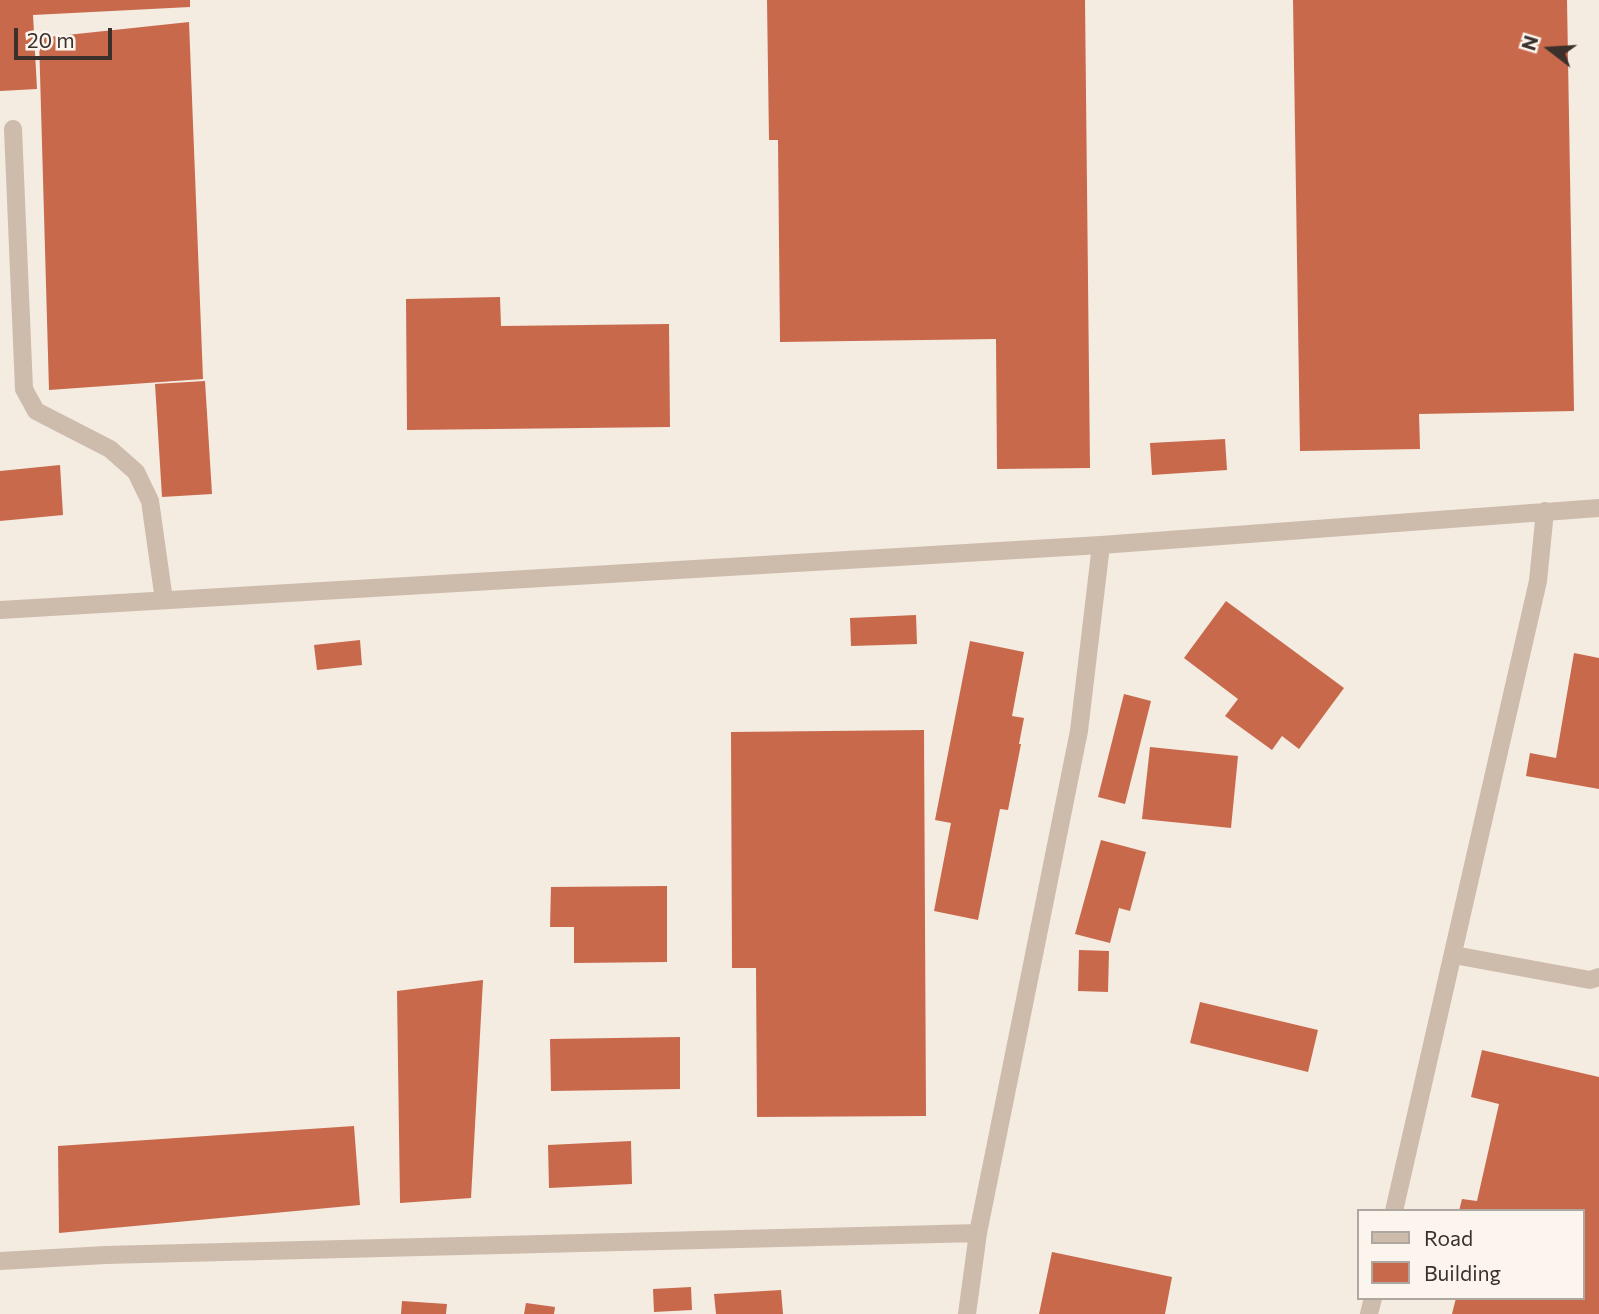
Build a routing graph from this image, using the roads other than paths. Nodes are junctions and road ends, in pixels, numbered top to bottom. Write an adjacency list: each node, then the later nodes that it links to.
1 (13, 129): 5 (street)
2 (1599, 508): 3 (street)
3 (1545, 511): 4 (street); 7 (street)
4 (1101, 545): 5 (street); 10 (street)
5 (164, 600): 6 (street)
6 (0, 610)
7 (1454, 955): 8 (street); 9 (street)
8 (1599, 977)
9 (1394, 1209)
10 (978, 1233): 11 (street); 12 (street)
11 (0, 1261)
12 (967, 1314)

